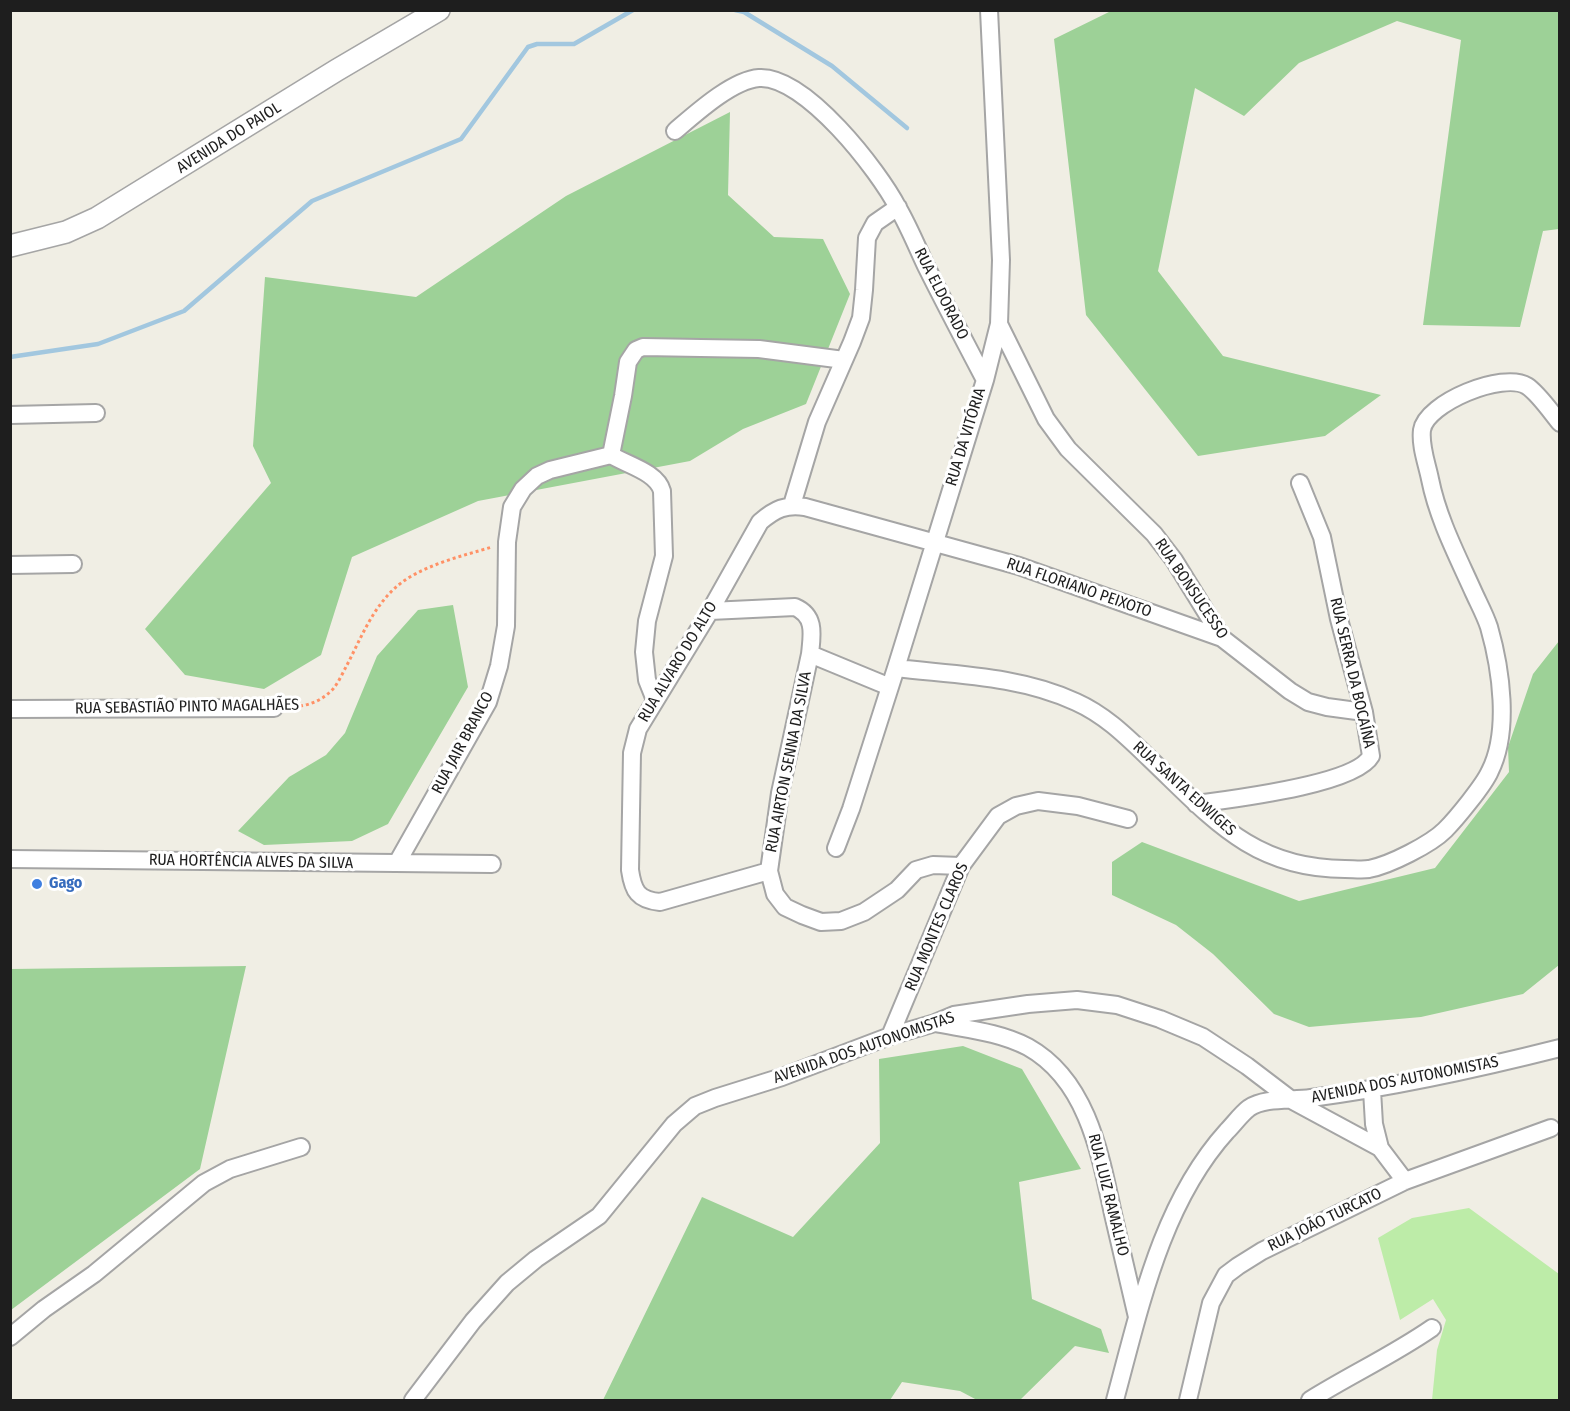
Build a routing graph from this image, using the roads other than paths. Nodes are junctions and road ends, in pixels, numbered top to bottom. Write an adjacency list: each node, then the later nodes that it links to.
1 (439, 10): 5 (street, AVENIDA DO PAIOL)
2 (989, 10): 6 (street, RUA DA VITÓRIA)
3 (675, 131): 4 (street, RUA ELDORADO)
4 (898, 207): 7 (street); 8 (street, RUA ELDORADO)
5 (10, 246)
6 (999, 324): 8 (street, RUA DA VITÓRIA); 19 (street, RUA BONSUCESSO)
7 (844, 360): 12 (street); 14 (street)
8 (984, 380): 15 (street, RUA DA VITÓRIA)
9 (96, 413): 10 (street)
10 (10, 415)
11 (1560, 423): 27 (street, RUA SANTA EDWIGES)
12 (611, 455): 23 (street); 31 (street, RUA JAIR BRANCO)
13 (1300, 483): 26 (street, RUA SERRA DA BOCAÍNA)
14 (792, 505): 15 (street); 18 (street, RUA ALVARO DO ALTO)
15 (934, 542): 19 (street, RUA FLORIANO PEIXOTO); 21 (street, RUA DA VITÓRIA)
16 (73, 564): 17 (street)
17 (10, 565)
18 (710, 611): 20 (street); 23 (street, RUA ALVARO DO ALTO)
19 (1222, 638): 26 (street, RUA BONSUCESSO)
20 (810, 654): 22 (street); 34 (street, RUA AIRTON SENNA DA SILVA)
21 (896, 668): 22 (street, RUA DA VITÓRIA); 27 (street, RUA SANTA EDWIGES)
22 (890, 687): 29 (street, RUA DA VITÓRIA)
23 (655, 700): 34 (street, RUA ALVARO DO ALTO)
24 (274, 708): 25 (street, RUA SEBASTIÃO PINTO MAGALHÃES)
25 (10, 709)
26 (1364, 712): 27 (street, RUA SERRA DA BOCAÍNA)
27 (1196, 804)
28 (1128, 819): 33 (street, RUA MONTES CLAROS)
29 (836, 848)
30 (10, 859): 31 (street, RUA HORTÊNCIA ALVES DA SILVA)
31 (398, 863): 32 (street, RUA HORTÊNCIA ALVES DA SILVA)
32 (492, 864)
33 (961, 866): 34 (street); 36 (street, RUA MONTES CLAROS)
34 (769, 871)
35 (935, 1023): 36 (street, AVENIDA DOS AUTONOMISTAS); 39 (street, AVENIDA DOS AUTONOMISTAS); 44 (street, RUA LUIZ RAMALHO)
36 (890, 1036): 47 (street, AVENIDA DOS AUTONOMISTAS)
37 (1560, 1048): 38 (street, AVENIDA DOS AUTONOMISTAS)
38 (1372, 1090): 39 (street, AVENIDA DOS AUTONOMISTAS); 42 (street)
39 (1293, 1101): 42 (street); 44 (street, RUA LUIZ RAMALHO)
40 (1551, 1128): 43 (street, RUA JOÃO TURCATO)
41 (301, 1147): 46 (street)
42 (1380, 1148): 43 (street)
43 (1405, 1181): 49 (street, RUA JOÃO TURCATO)
44 (1137, 1317): 48 (street, RUA LUIZ RAMALHO)
45 (1432, 1329): 50 (street)
46 (10, 1337)
47 (412, 1401)
48 (1115, 1401)
49 (1188, 1401)
50 (1310, 1401)

